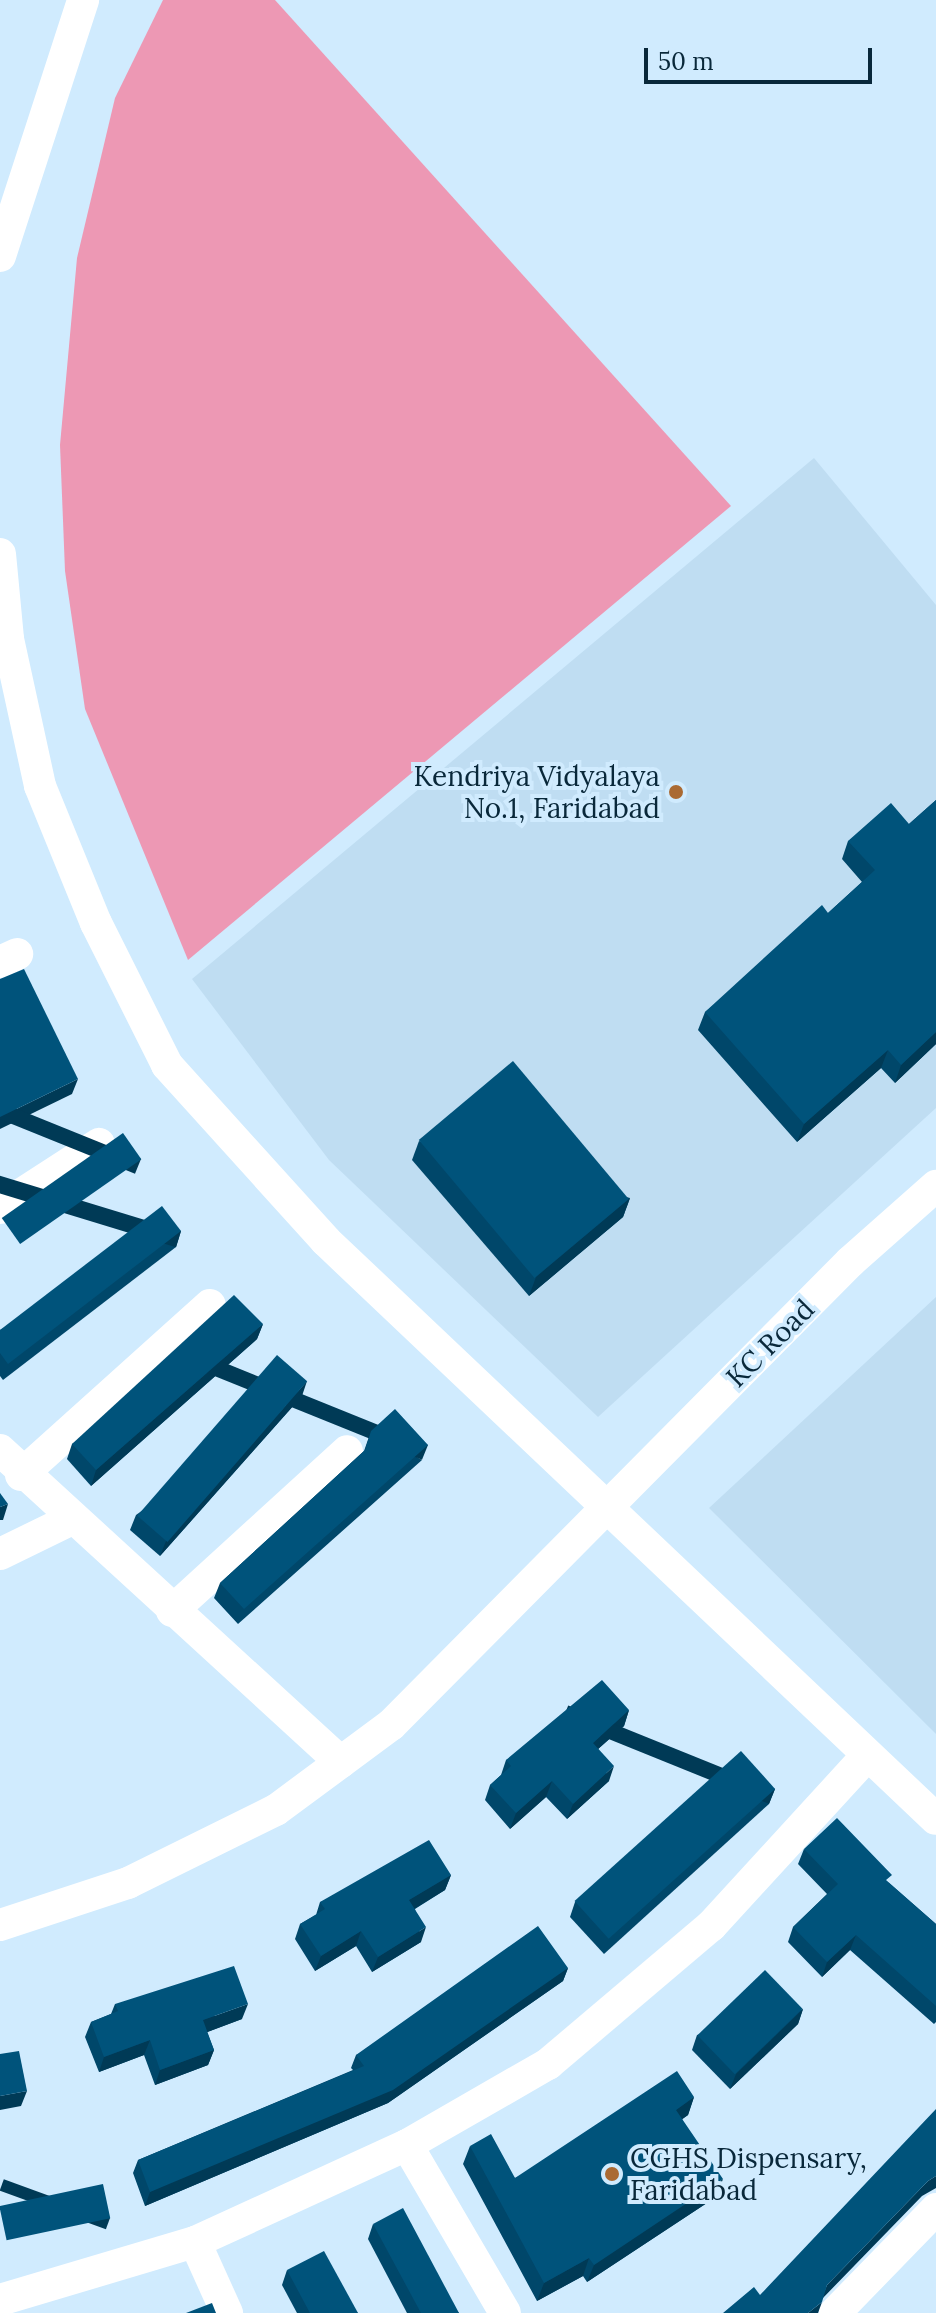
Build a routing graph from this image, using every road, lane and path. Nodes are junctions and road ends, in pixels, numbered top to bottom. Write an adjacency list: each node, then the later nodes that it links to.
1 (83, 0): 2 (street)
2 (0, 256)
3 (0, 554): 11 (street)
4 (99, 1144): 6 (street)
5 (936, 1186): 11 (street, KC Road)
6 (0, 1208)
7 (210, 1305): 10 (street)
8 (0, 1450): 10 (street)
9 (347, 1451): 14 (street)
10 (21, 1475): 12 (street)
11 (608, 1506): 15 (street); 16 (street, KC Road)
12 (70, 1520): 13 (street); 14 (street)
13 (0, 1554)
14 (172, 1611): 16 (street)
15 (866, 1757): 17 (street); 19 (street)
16 (341, 1762): 18 (street, KC Road)
17 (936, 1819)
18 (0, 1925)
19 (407, 2145): 21 (street); 24 (street)
20 (935, 2211): 25 (street)
21 (195, 2242): 22 (street); 23 (street)
22 (0, 2300)
23 (227, 2313)
24 (505, 2313)
25 (835, 2313)

